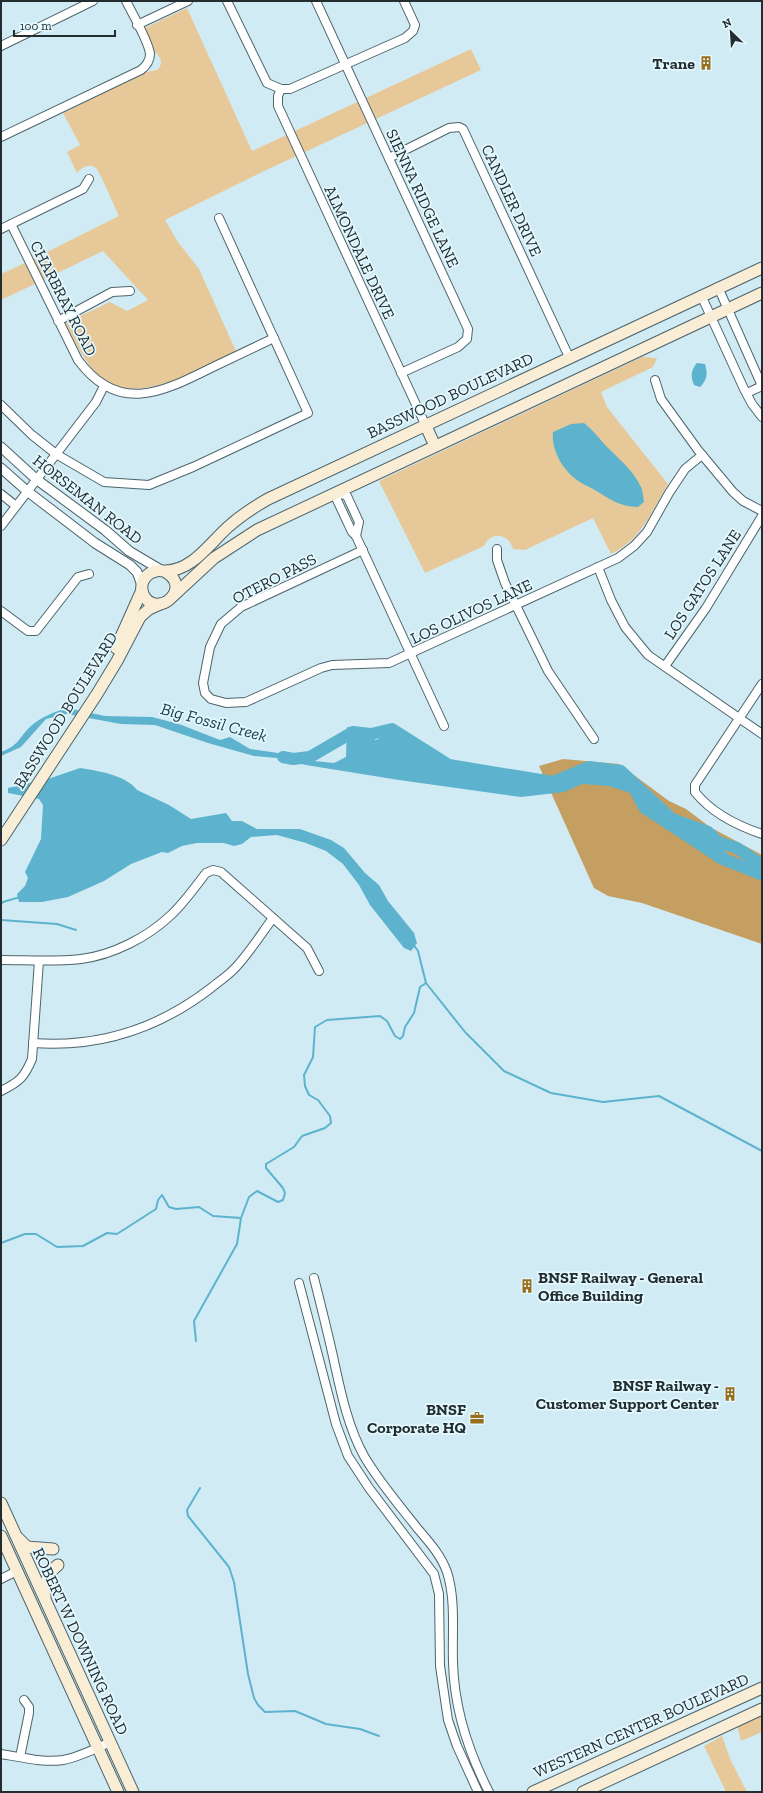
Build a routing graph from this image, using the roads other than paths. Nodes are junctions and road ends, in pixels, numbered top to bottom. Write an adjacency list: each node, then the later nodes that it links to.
1 (93, 1): 8 (street)
2 (126, 1): 7 (street)
3 (188, 1): 7 (street)
4 (228, 1): 10 (street)
5 (316, 1): 9 (street, SIENNA RIDGE LANE)
6 (404, 1): 9 (street)
7 (137, 25): 11 (street)
8 (1, 46)
9 (346, 64): 10 (street); 12 (street, SIENNA RIDGE LANE)
10 (280, 89): 27 (street, ALMONDALE DRIVE)
11 (1, 137)
12 (389, 158): 26 (street, CANDLER DRIVE); 27 (street, SIENNA RIDGE LANE)
13 (89, 179): 15 (street)
14 (219, 218): 25 (street)
15 (11, 224): 16 (street); 24 (street, CHARBRAY ROAD)
16 (1, 229)
17 (762, 268): 18 (main road, BASSWOOD BOULEVARD)
18 (718, 287): 21 (main road, BASSWOOD BOULEVARD); 22 (street)
19 (130, 291): 24 (street)
20 (762, 293): 22 (main road)
21 (700, 295): 23 (street); 26 (main road, BASSWOOD BOULEVARD)
22 (727, 309): 23 (main road); 30 (street)
23 (710, 317): 31 (street); 35 (main road)
24 (58, 321): 29 (street, CHARBRAY ROAD)
25 (274, 338): 29 (street, CHARBRAY ROAD); 37 (street)
26 (569, 357): 34 (main road, BASSWOOD BOULEVARD)
27 (401, 373): 34 (street, ALMONDALE DRIVE)
28 (655, 380): 38 (street)
29 (104, 386): 37 (street)
30 (762, 386): 31 (street)
31 (747, 393): 33 (street)
32 (1, 405): 37 (street)
33 (761, 415)
34 (425, 424): 35 (main road); 54 (main road, BASSWOOD BOULEVARD)
35 (435, 446): 42 (main road)
36 (1, 447): 40 (street, HORSEMAN ROAD)
37 (56, 454): 40 (street)
38 (702, 455): 45 (street); 53 (street, LOS OLIVOS LANE)
39 (1, 468): 41 (street, HORSEMAN ROAD)
40 (36, 479): 41 (street); 54 (street, HORSEMAN ROAD)
41 (27, 491): 44 (street); 56 (street, HORSEMAN ROAD)
42 (338, 492): 47 (street); 48 (street); 57 (main road)
43 (1, 494): 44 (street)
44 (16, 506): 49 (street)
45 (762, 511)
46 (762, 516): 62 (street, LOS GATOS LANE)
47 (356, 517): 48 (street); 50 (street)
48 (347, 521): 50 (street)
49 (1, 526)
50 (356, 536): 51 (street)
51 (363, 550): 61 (street); 65 (street, OTERO PASS)
52 (497, 550): 59 (street)
53 (598, 567): 59 (street, LOS OLIVOS LANE); 62 (street)
54 (163, 571): 56 (main road); 57 (main road)
55 (89, 574): 60 (street)
56 (142, 587): 58 (main road); 64 (main road, BASSWOOD BOULEVARD)
57 (173, 597): 58 (main road)
58 (160, 604): 64 (main road, BASSWOOD BOULEVARD)
59 (517, 606): 61 (street, LOS OLIVOS LANE); 69 (street)
60 (1, 611)
61 (411, 654): 65 (street, LOS OLIVOS LANE); 67 (street)
62 (665, 666): 66 (street)
63 (762, 684): 66 (street)
64 (94, 693): 70 (main road, BASSWOOD BOULEVARD)
65 (205, 693)
66 (740, 718): 68 (street); 72 (street)
67 (444, 726)
68 (762, 734)
69 (594, 738)
70 (13, 816): 71 (main road, BASSWOOD BOULEVARD); 73 (main road, BASSWOOD BOULEVARD)
71 (1, 826)
72 (762, 834)
73 (1, 840)
74 (273, 918): 76 (street); 77 (street); 78 (street)
75 (1, 960): 76 (street)
76 (39, 960): 78 (street)
77 (319, 971)
78 (33, 1043): 79 (street)
79 (1, 1091)
80 (314, 1278): 82 (street)
81 (299, 1283): 83 (street)
82 (328, 1332): 83 (street); 84 (street)
83 (313, 1334): 85 (street)
84 (339, 1383): 85 (street); 86 (street)
85 (327, 1387): 88 (street)
86 (394, 1498): 88 (street); 95 (street)
87 (1, 1503): 89 (main road, ROBERT W DOWNING ROAD)
88 (385, 1507): 96 (street)
89 (15, 1535): 91 (main road); 97 (main road, ROBERT W DOWNING ROAD)
90 (1, 1536): 93 (main road, ROBERT W DOWNING ROAD)
91 (53, 1549)
92 (58, 1565): 97 (main road)
93 (17, 1571): 94 (street); 106 (main road, ROBERT W DOWNING ROAD)
94 (1, 1579)
95 (449, 1582): 96 (street); 99 (street)
96 (438, 1586): 98 (street)
97 (45, 1602): 105 (main road, ROBERT W DOWNING ROAD)
98 (441, 1678): 99 (street); 111 (street)
99 (454, 1679): 112 (street)
100 (762, 1688): 102 (main road, WESTERN CENTER BOULEVARD)
101 (24, 1700): 108 (street)
102 (718, 1708): 104 (main road); 113 (main road, WESTERN CENTER BOULEVARD)
103 (762, 1709): 104 (main road)
104 (726, 1726): 114 (main road)
105 (110, 1742): 106 (street); 110 (main road, ROBERT W DOWNING ROAD)
106 (98, 1747): 108 (street); 109 (main road, ROBERT W DOWNING ROAD)
107 (1, 1754): 108 (street)
108 (20, 1757)
109 (118, 1792)
110 (133, 1792)
111 (478, 1792)
112 (489, 1792)
113 (533, 1792)
114 (583, 1792)

